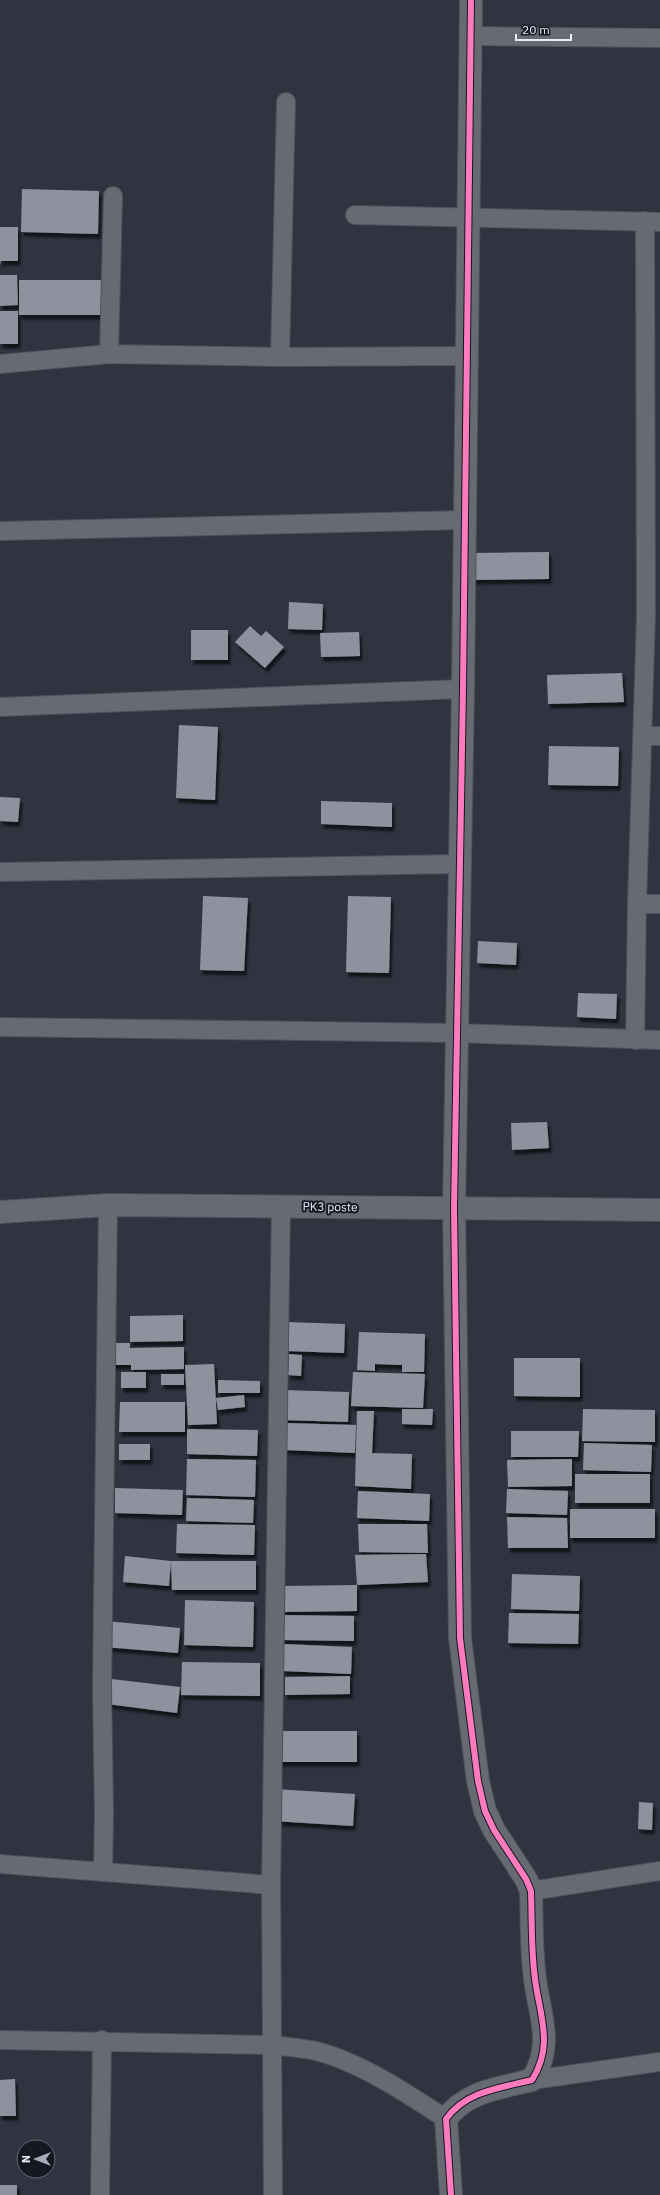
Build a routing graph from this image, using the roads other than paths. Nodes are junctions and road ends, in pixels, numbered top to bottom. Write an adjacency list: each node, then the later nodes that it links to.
1 (472, 0): 2 (street)
2 (471, 36): 3 (street); 7 (street)
3 (660, 38)
4 (286, 102): 11 (street)
5 (112, 196): 9 (street)
6 (355, 215): 7 (street)
7 (468, 216): 8 (street); 10 (street)
8 (652, 222): 13 (street)
9 (109, 354): 11 (street); 12 (street)
10 (466, 356): 11 (street); 14 (street)
11 (280, 357)
12 (0, 364)
13 (653, 390): 16 (street)
14 (464, 520): 15 (street); 17 (street)
15 (0, 531)
16 (653, 565): 19 (street)
17 (463, 689): 18 (street); 20 (street)
18 (0, 708)
19 (652, 736): 22 (street)
20 (458, 864): 21 (street); 25 (street)
21 (0, 872)
22 (637, 904): 23 (street); 26 (street)
23 (660, 904)
24 (0, 1027): 25 (street)
25 (455, 1033): 26 (street); 30 (street)
26 (635, 1040): 27 (street)
27 (660, 1040)
28 (108, 1204): 29 (street, PK3 poste); 32 (street, PK3 poste); 35 (street)
29 (281, 1206): 30 (street, PK3 poste); 36 (street)
30 (454, 1208): 31 (street, PK3 poste); 37 (street)
31 (660, 1210)
32 (0, 1212)
33 (0, 1864): 35 (street)
34 (660, 1871): 37 (street)
35 (102, 1872): 36 (street)
36 (271, 1885): 40 (street)
37 (531, 1891): 42 (street)
38 (0, 2040): 39 (street)
39 (102, 2040): 40 (street); 44 (street)
40 (273, 2045): 43 (street); 45 (street)
41 (660, 2062): 42 (street)
42 (532, 2080): 43 (street)
43 (446, 2119): 46 (street)
44 (100, 2195)
45 (273, 2195)
46 (451, 2195)

